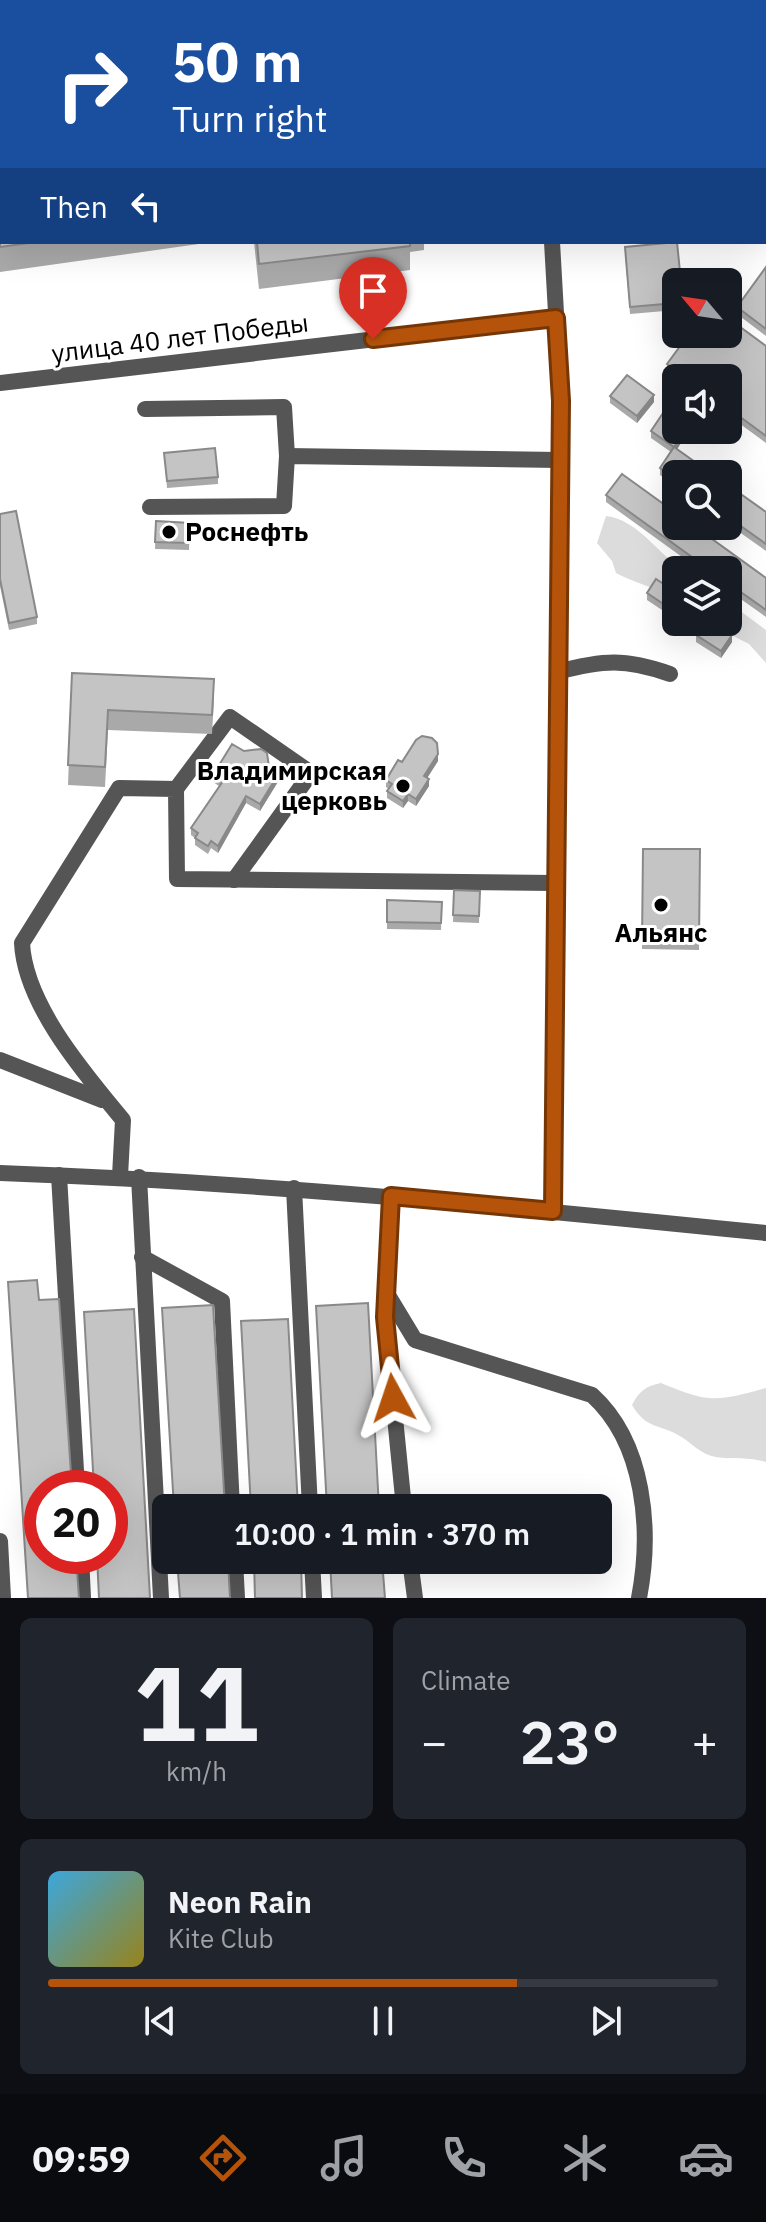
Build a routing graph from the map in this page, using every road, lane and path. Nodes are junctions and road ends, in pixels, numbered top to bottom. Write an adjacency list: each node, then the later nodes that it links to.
1 (552, 244): 2 (street)
2 (556, 318): 3 (street, улица 40 лет Победы); 6 (street)
3 (0, 383)
4 (145, 409): 5 (street)
5 (287, 456): 6 (street); 7 (street)
6 (559, 460): 8 (street)
7 (150, 507)
8 (557, 672): 9 (street); 12 (street)
9 (670, 674)
10 (176, 789): 11 (street); 11 (street); 14 (street)
11 (234, 880): 12 (street)
12 (554, 883): 21 (street)
13 (0, 1060): 14 (street)
14 (108, 1102): 17 (street)
15 (0, 1173): 16 (street)
16 (59, 1175): 17 (street); 25 (street)
17 (120, 1176): 18 (street)
18 (139, 1177): 19 (street); 23 (street)
19 (294, 1188): 20 (street); 27 (street)
20 (391, 1196): 21 (street); 24 (street)
21 (553, 1211): 22 (street)
22 (766, 1233)
23 (142, 1257): 26 (street); 36 (street)
24 (386, 1292): 28 (street); 40 (street)
25 (76, 1470)
26 (231, 1494)
27 (309, 1494)
28 (403, 1494)
29 (0, 1541): 34 (street)
30 (82, 1574): 35 (street)
31 (236, 1574): 37 (street)
32 (313, 1574): 38 (street)
33 (412, 1574): 39 (street)
34 (3, 1598)
35 (83, 1598)
36 (161, 1598)
37 (237, 1598)
38 (314, 1598)
39 (415, 1598)
40 (639, 1598)

